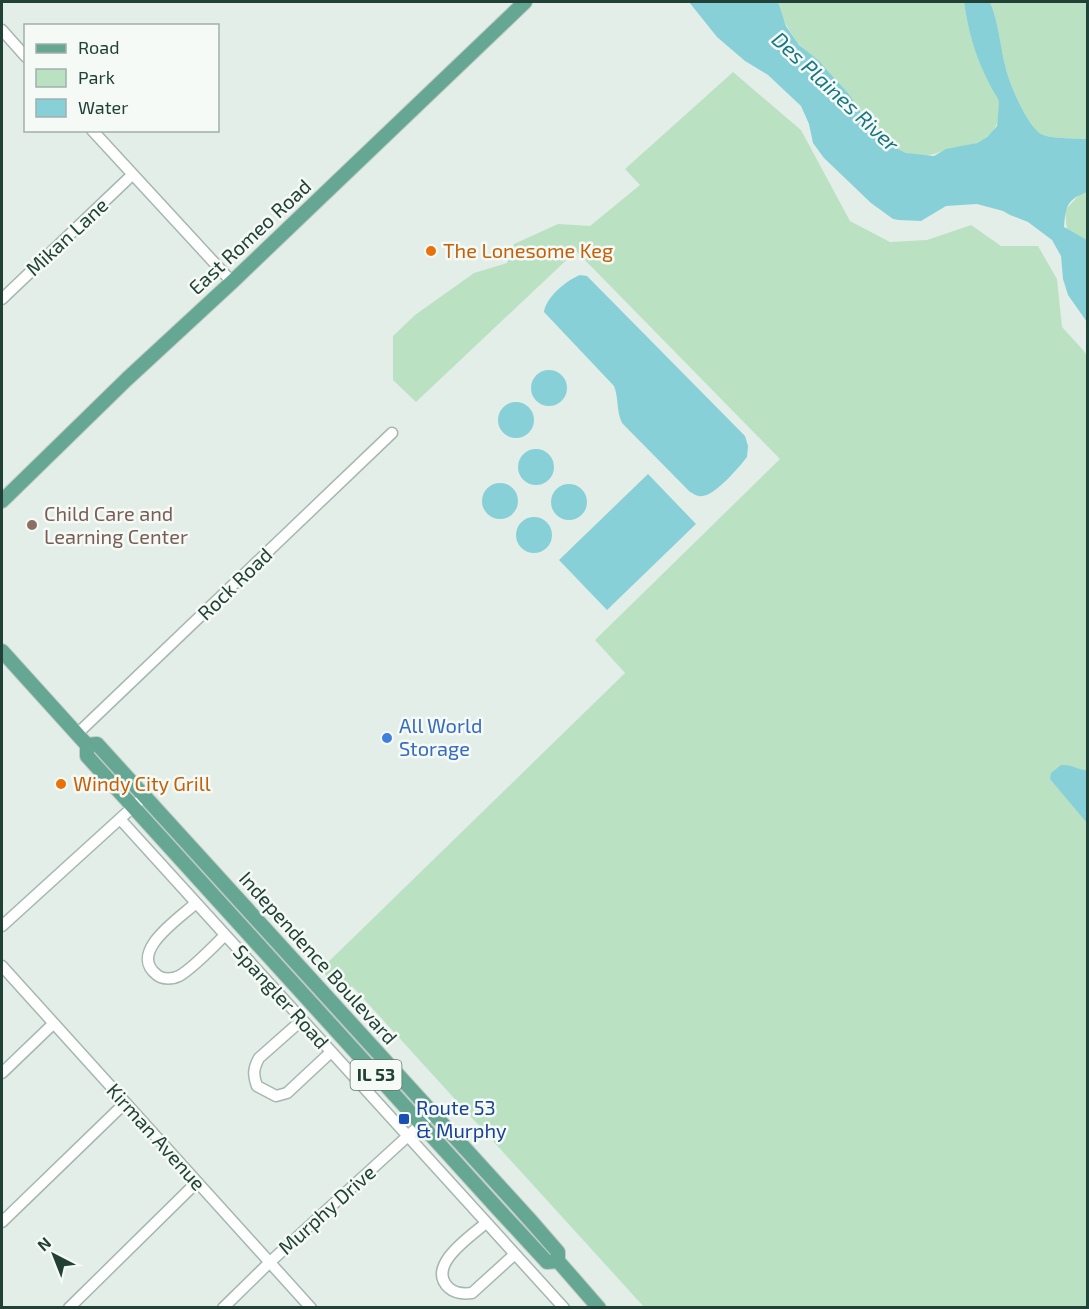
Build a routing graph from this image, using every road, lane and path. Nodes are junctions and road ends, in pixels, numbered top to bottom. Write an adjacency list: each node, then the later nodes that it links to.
1 (525, 2): 6 (main road, East Romeo Road)
2 (2, 30): 3 (street)
3 (24, 55)
4 (94, 132): 5 (street)
5 (132, 175): 6 (street); 7 (street, Mikan Lane)
6 (232, 282): 9 (main road, East Romeo Road)
7 (2, 299)
8 (392, 433): 11 (street, Rock Road)
9 (2, 501)
10 (2, 651): 11 (main road, Independence Boulevard / IL 53)
11 (77, 734): 12 (main road, Independence Boulevard / IL 53)
12 (87, 745): 13 (main road, Independence Boulevard / IL 53); 14 (main road, Independence Boulevard / IL 53)
13 (145, 796): 14 (street); 25 (main road, Independence Boulevard / IL 53)
14 (133, 807): 15 (street); 26 (main road, Independence Boulevard / IL 53)
15 (120, 819): 16 (street, Spangler Road); 17 (street)
16 (196, 903): 18 (street, Spangler Road); 18 (street)
17 (2, 926)
18 (225, 935): 20 (street, Spangler Road)
19 (2, 966): 21 (street, Kirman Avenue)
20 (302, 1020): 22 (street, Spangler Road); 22 (street)
21 (53, 1024): 23 (street); 24 (street, Kirman Avenue)
22 (331, 1052): 27 (street, Spangler Road)
23 (2, 1073)
24 (125, 1103): 28 (street, Kirman Avenue); 29 (street)
25 (433, 1113): 26 (street, Murphy Drive); 33 (main road, Independence Boulevard / IL 53)
26 (421, 1124): 27 (street, Murphy Drive); 33 (main road, Independence Boulevard / IL 53)
27 (408, 1136): 30 (street, Spangler Road); 32 (street, Murphy Drive)
28 (197, 1182): 32 (street, Kirman Avenue); 34 (street)
29 (2, 1222)
30 (486, 1222): 31 (street, Spangler Road); 31 (street)
31 (515, 1254): 37 (street, Spangler Road)
32 (270, 1262): 35 (street, Murphy Drive); 36 (street, Kirman Avenue)
33 (558, 1262): 38 (main road, Independence Boulevard / IL 53)
34 (69, 1308)
35 (223, 1308)
36 (311, 1308)
37 (564, 1308)
38 (599, 1308)

